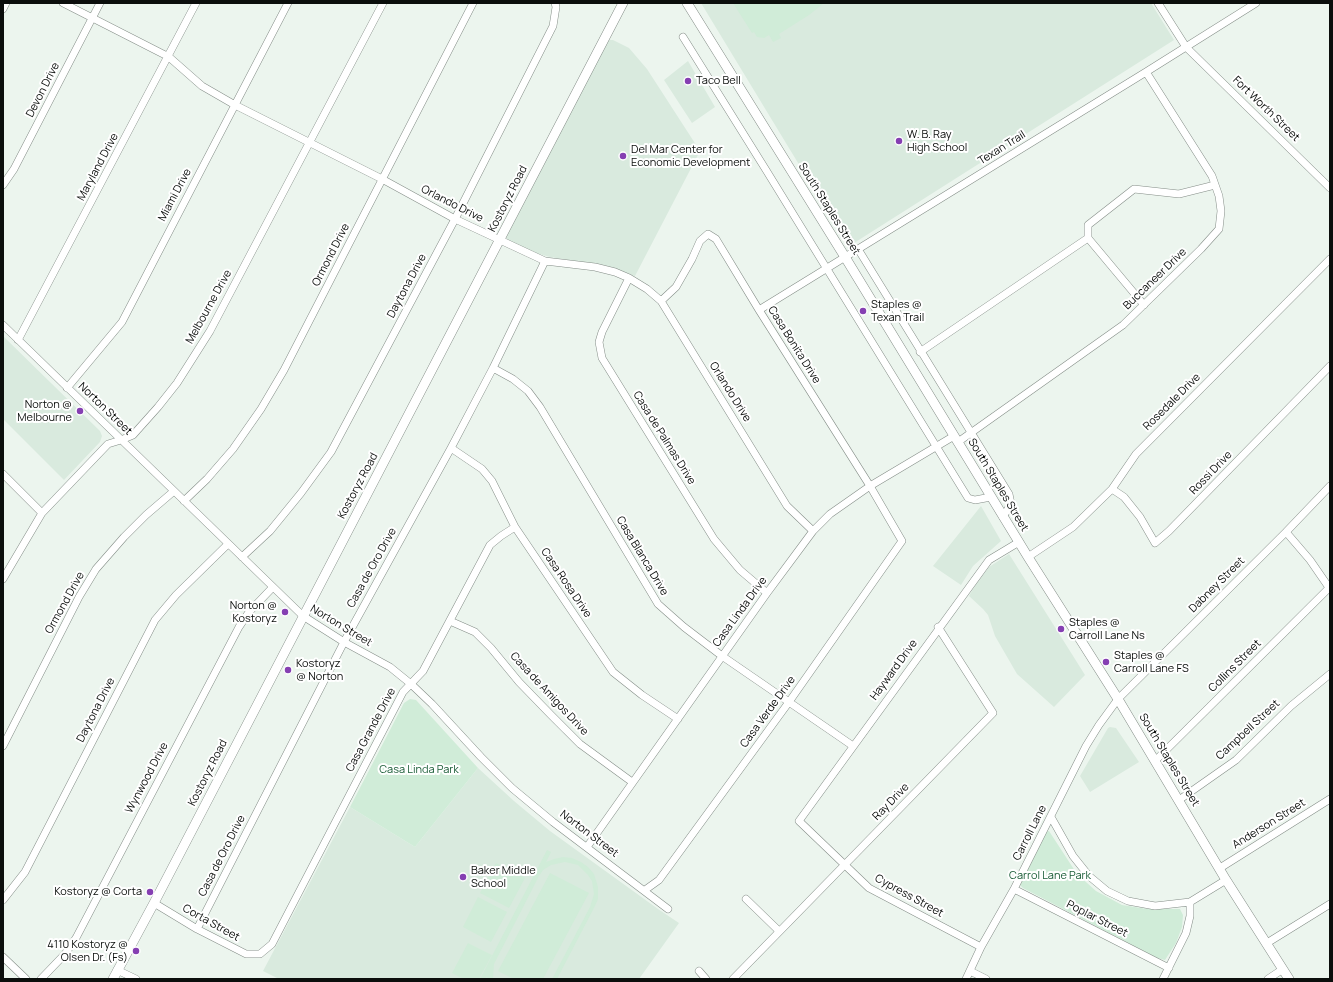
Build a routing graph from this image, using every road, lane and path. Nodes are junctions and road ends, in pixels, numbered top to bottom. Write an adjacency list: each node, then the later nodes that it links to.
1 (6, 3): 13 (street)
2 (63, 3): 14 (street, Orlando Drive)
3 (100, 3): 14 (street, Devon Drive)
4 (196, 3): 17 (street, Maryland Drive)
5 (288, 3): 19 (street, Miami Drive)
6 (383, 3): 20 (street, Melbourne Drive)
7 (474, 3): 21 (street, Ormond Drive)
8 (556, 3): 25 (street, Daytona Drive)
9 (623, 3): 27 (main road, Kostoryz Road)
10 (687, 3): 29 (main road, South Staples Street)
11 (1158, 3): 16 (street, Fort Worth Street)
12 (1256, 3): 16 (street, Texan Trail)
13 (3, 9)
14 (92, 18): 17 (street, Orlando Drive); 23 (street, Devon Drive)
15 (683, 37): 32 (street)
16 (1186, 47): 18 (street, Texan Trail); 24 (street, Fort Worth Street)
17 (169, 57): 19 (street, Orlando Drive); 38 (street, Maryland Drive)
18 (1146, 72): 22 (street, Buccaneer Drive); 28 (street, Texan Trail)
19 (235, 105): 20 (street, Orlando Drive); 42 (street, Miami Drive)
20 (308, 143): 21 (street, Orlando Drive); 45 (street, Melbourne Drive)
21 (382, 179): 25 (street, Orlando Drive); 54 (street, Ormond Drive)
22 (1215, 184): 26 (street); 35 (street, Buccaneer Drive)
23 (3, 185)
24 (1330, 188)
25 (455, 219): 27 (street, Orlando Drive); 63 (street, Daytona Drive)
26 (1088, 238): 35 (street); 39 (street)
27 (500, 241): 31 (street, Orlando Drive); 70 (main road, Kostoryz Road)
28 (858, 249): 29 (street, Texan Trail); 39 (street)
29 (845, 257): 32 (street, Texan Trail); 44 (main road, South Staples Street)
30 (1330, 259): 51 (street, Rosedale Drive)
31 (545, 261): 33 (street, Orlando Drive); 41 (street, Casa de Oro Drive)
32 (827, 269): 36 (street, Texan Trail); 46 (street)
33 (629, 278): 34 (street, Orlando Drive); 69 (street, Casa de Palmas Drive)
34 (661, 301): 36 (street, Casa Bonita Drive); 58 (street, Orlando Drive)
35 (1144, 305): 43 (street, Buccaneer Drive)
36 (759, 310): 49 (street, Casa Bonita Drive)
37 (3, 325): 38 (street, Norton Street)
38 (18, 340): 42 (street, Norton Street)
39 (920, 352): 43 (street)
40 (1330, 366): 51 (street, Rossi Drive)
41 (493, 368): 47 (street, Casa de Oro Drive); 74 (street, Casa Blanca Drive)
42 (67, 388): 45 (street, Norton Street)
43 (970, 433): 44 (street, Buccaneer Drive); 56 (street)
44 (956, 439): 46 (street, Casa Linda Drive); 53 (main road, South Staples Street)
45 (121, 440): 52 (street, Norton Street); 55 (street, Melbourne Drive)
46 (937, 446): 49 (street, Casa Linda Drive); 53 (street)
47 (451, 448): 57 (street, Casa Rosa Drive); 73 (street, Casa de Oro Drive)
48 (3, 474): 55 (street)
49 (870, 486): 58 (street, Casa Linda Drive); 60 (street, Casa Bonita Drive)
50 (1330, 486): 59 (street, Dabney Street)
51 (1112, 489): 64 (street, Rosedale Drive)
52 (174, 491): 54 (street, Norton Street); 80 (street, Ormond Drive)
53 (991, 497): 56 (main road, South Staples Street)
54 (184, 501): 62 (street, Norton Street)
55 (42, 513): 65 (street, Melbourne Drive)
56 (1003, 517): 61 (main road, South Staples Street)
57 (515, 527): 71 (street, Casa Grande Drive); 79 (street, Casa Rosa Drive)
58 (813, 531): 69 (street, Casa Linda Drive)
59 (1286, 532): 68 (street); 77 (street, Dabney Street)
60 (902, 541): 78 (street, Casa Verde Drive)
61 (1019, 542): 64 (main road, South Staples Street); 72 (street, Hayward Drive)
62 (228, 544): 63 (street, Norton Street); 95 (street, Daytona Drive)
63 (242, 558): 67 (street, Norton Street)
64 (1028, 558): 77 (main road, South Staples Street)
65 (6, 567): 66 (street, Melbourne Drive)
66 (3, 579)
67 (272, 587): 70 (street, Norton Street); 112 (street, Wynwood Drive)
68 (1330, 588): 82 (street, Collins Street)
69 (767, 593): 74 (street, Casa Linda Drive)
70 (303, 616): 73 (street, Norton Street); 97 (main road, Kostoryz Road)
71 (450, 621): 76 (street, Casa Grande Drive); 83 (street, Casa de Amigos Drive)
72 (938, 627): 81 (street, Hayward Drive); 89 (street, Ray Drive)
73 (344, 642): 76 (street, Norton Street); 100 (street, Casa de Oro Drive)
74 (722, 656): 78 (street, Casa Blanca Drive); 79 (street, Casa Linda Drive)
75 (1330, 674): 85 (street, Campbell Street)
76 (411, 684): 88 (street, Norton Street); 104 (street, Casa Grande Drive)
77 (1118, 699): 82 (main road, South Staples Street); 86 (street, Carroll Lane)
78 (789, 702): 81 (street, Casa Blanca Drive); 93 (street, Casa Verde Drive)
79 (678, 719): 83 (street, Casa Linda Drive)
80 (3, 746)
81 (853, 746): 87 (street, Hayward Drive)
82 (1155, 761): 85 (main road, South Staples Street)
83 (632, 782): 88 (street, Casa Linda Drive)
84 (1330, 799): 90 (street, Anderson Street)
85 (1179, 800): 90 (main road, South Staples Street)
86 (1051, 817): 92 (street, Carroll Lane); 96 (street)
87 (798, 821): 89 (street, Cypress Street)
88 (587, 847): 93 (street, Norton Street)
89 (845, 865): 101 (street, Ray Drive); 103 (street, Cypress Street)
90 (1220, 868): 91 (main road, South Staples Street)
91 (1226, 880): 96 (street); 102 (main road, South Staples Street)
92 (1014, 889): 103 (street, Carroll Lane); 106 (street, Poplar Street)
93 (645, 890): 99 (street, Norton Street)
94 (746, 898): 101 (street)
95 (3, 900)
96 (1190, 902): 106 (street)
97 (154, 903): 100 (street, Corta Street); 108 (main road, Kostoryz Road)
98 (1330, 904): 102 (street)
99 (668, 909)
100 (196, 929): 104 (street, Corta Street)
101 (779, 931): 116 (street, Ray Drive)
102 (1267, 943): 107 (main road, South Staples Street)
103 (981, 947): 109 (street, Carroll Lane)
104 (260, 954)
105 (3, 957): 111 (street)
106 (1169, 968): 119 (street)
107 (1283, 969): 120 (street); 121 (main road, South Staples Street)
108 (118, 970): 113 (main road, Kostoryz Road); 114 (street)
109 (970, 970): 117 (street, Carroll Lane); 118 (street)
110 (699, 971): 115 (street)
111 (26, 979)
112 (41, 979)
113 (113, 979)
114 (136, 979)
115 (706, 979)
116 (733, 979)
117 (966, 979)
118 (986, 979)
119 (1163, 979)
120 (1268, 979)
121 (1289, 979)

